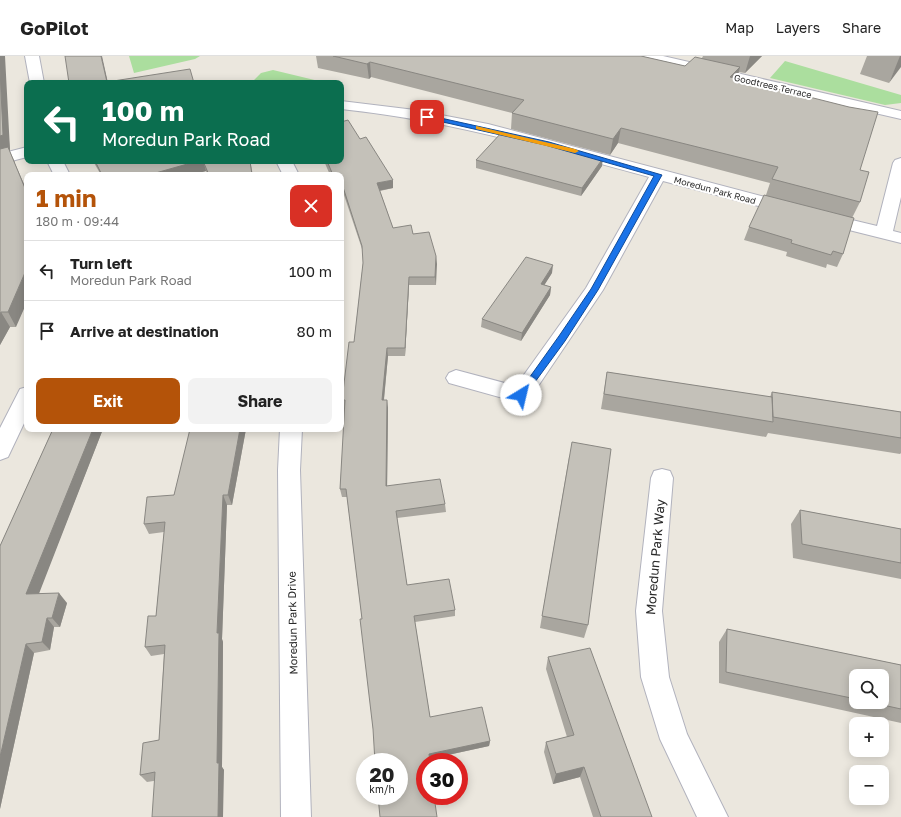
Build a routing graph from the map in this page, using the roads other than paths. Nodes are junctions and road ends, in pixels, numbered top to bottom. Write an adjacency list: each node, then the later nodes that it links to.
1 (32, 56): 3 (street)
2 (645, 56): 5 (street, Goodtrees Terrace)
3 (36, 80)
4 (344, 105): 9 (street, Moredun Park Road)
5 (901, 115)
6 (24, 153): 7 (street)
7 (0, 159)
8 (901, 163): 10 (street)
9 (658, 175): 10 (street, Moredun Park Road); 12 (street)
10 (884, 233): 11 (street, Moredun Park Road)
11 (901, 238)
12 (456, 378)
13 (24, 400): 15 (street)
14 (291, 432): 17 (street, Moredun Park Drive)
15 (0, 451)
16 (662, 478): 18 (street, Moredun Park Way)
17 (296, 817)
18 (713, 817)

